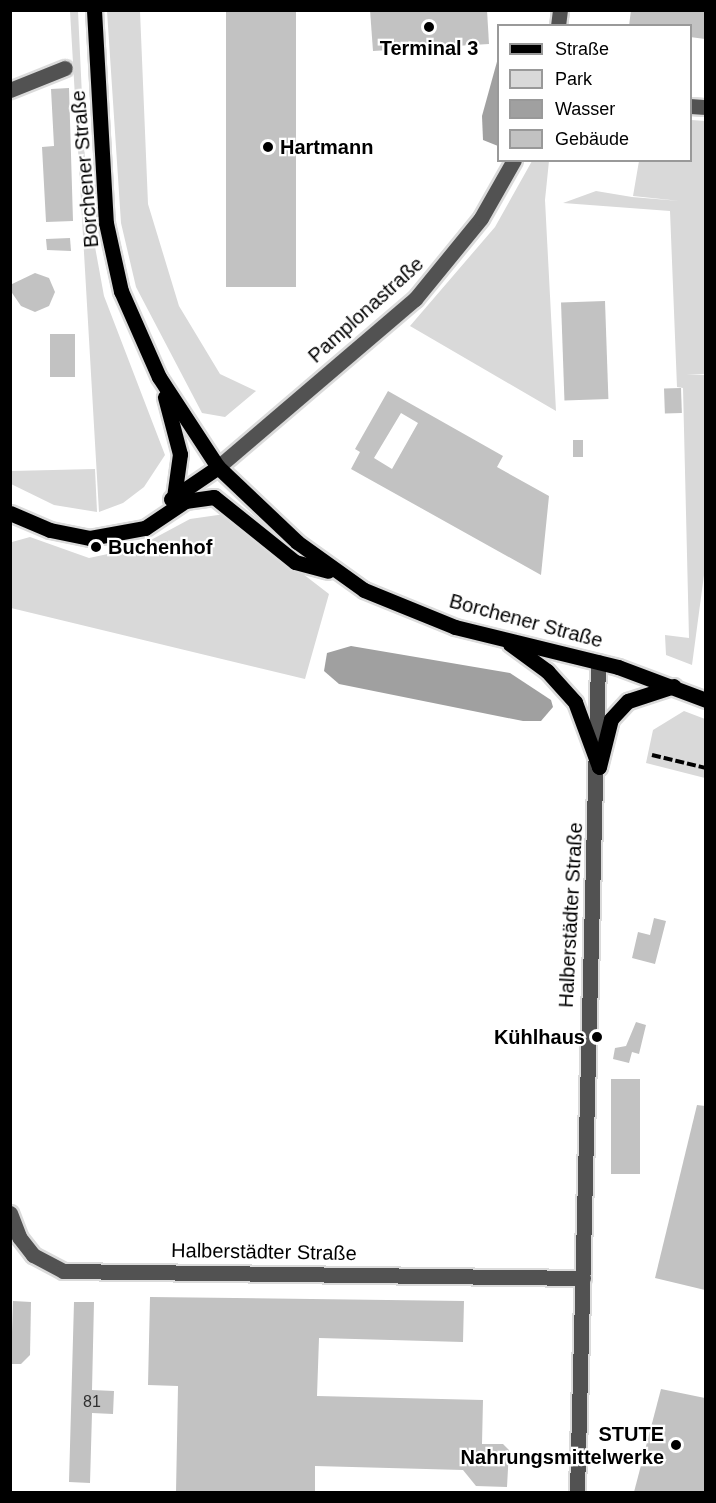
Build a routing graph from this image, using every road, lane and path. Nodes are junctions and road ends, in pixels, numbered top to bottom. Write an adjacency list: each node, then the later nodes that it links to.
1 (94, 10): 5 (main road, Borchener Straße)
2 (65, 68): 3 (street)
3 (10, 90)
4 (513, 162): 6 (street, Pamplonastraße)
5 (159, 377): 6 (main road, Borchener Straße); 7 (main road)
6 (218, 467): 7 (main road); 10 (main road, Borchener Straße)
7 (174, 496): 9 (main road)
8 (10, 513): 9 (main road)
9 (129, 530): 10 (main road)
10 (334, 572): 11 (main road, Borchener Straße)
11 (505, 640): 12 (main road, Borchener Straße); 15 (main road)
12 (598, 662): 13 (main road, Borchener Straße); 15 (street, Halberstädter Straße)
13 (674, 686): 14 (main road, Borchener Straße); 15 (main road)
14 (705, 700)
15 (598, 767): 17 (street, Halberstädter Straße)
16 (10, 1213): 17 (street, Halberstädter Straße)
17 (583, 1278): 18 (street, Halberstädter Straße)
18 (577, 1492)

